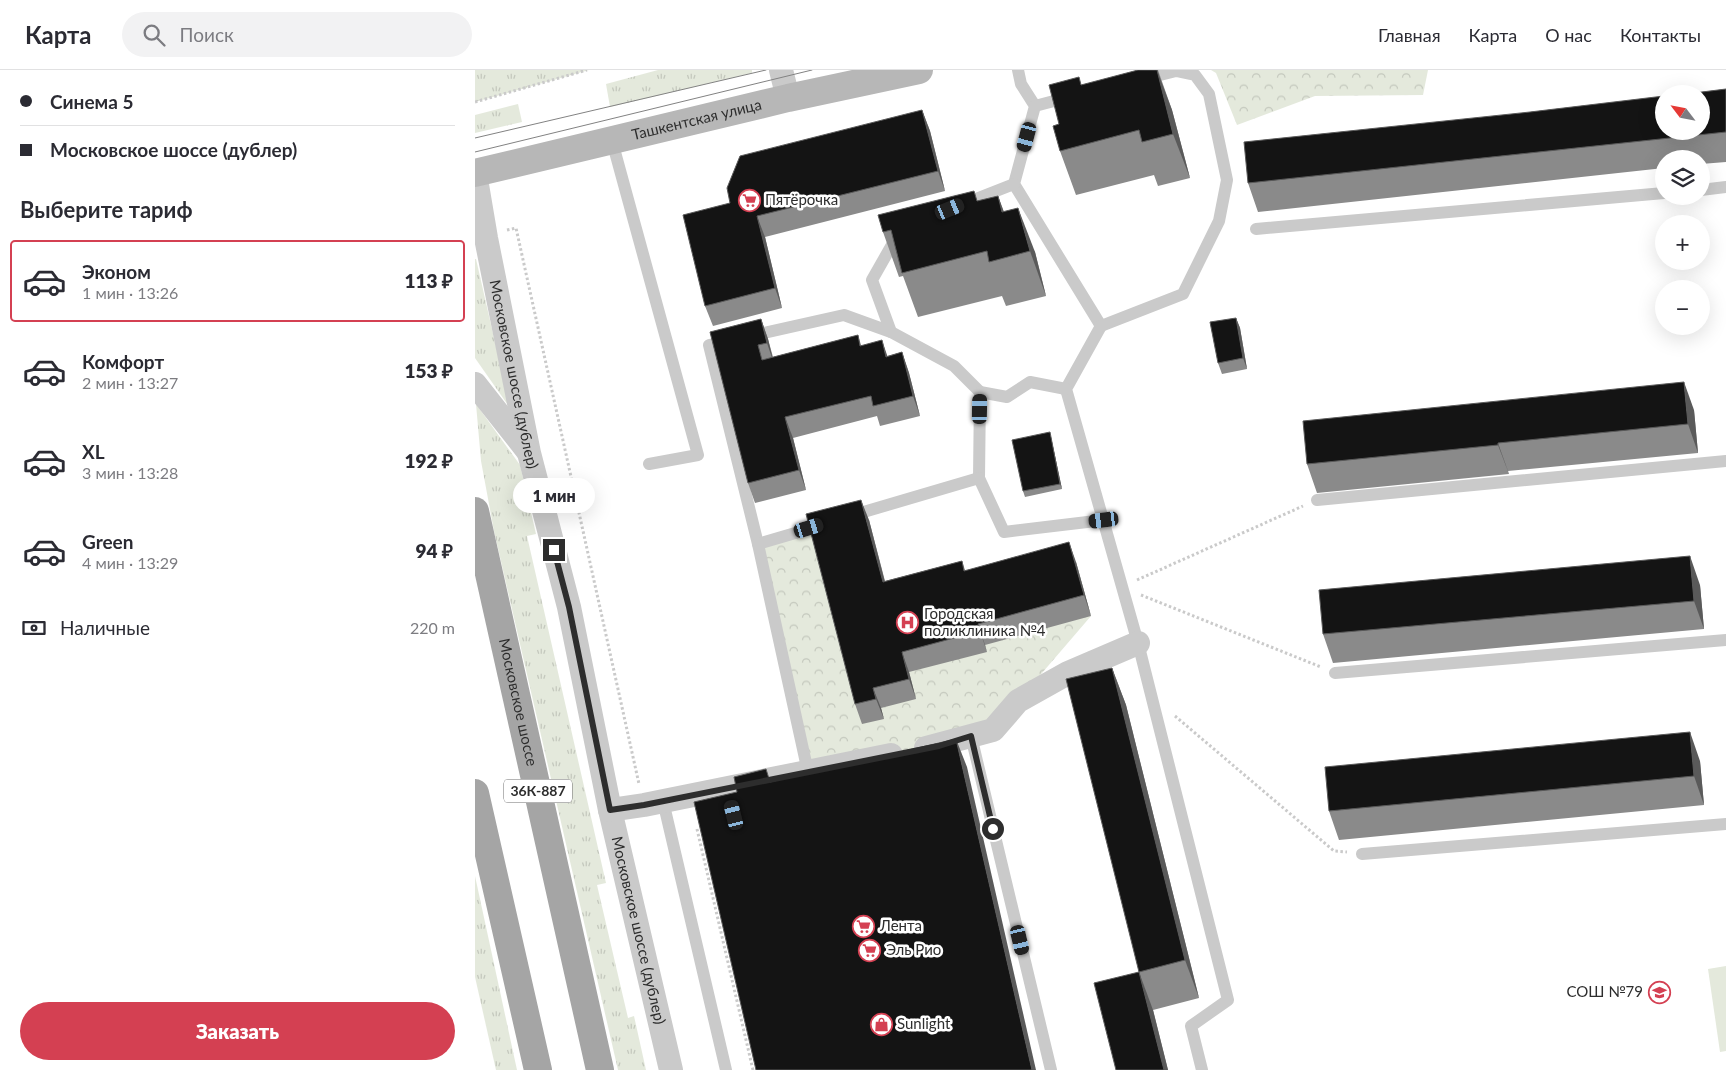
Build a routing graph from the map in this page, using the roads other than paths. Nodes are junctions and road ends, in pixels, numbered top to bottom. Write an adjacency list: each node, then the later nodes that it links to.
1 (781, 70): 6 (street)
2 (919, 70): 6 (main road, Ташкентская улица)
3 (1018, 70): 7 (lane)
4 (1129, 82): 17 (lane)
5 (1082, 94): 7 (lane)
6 (788, 98): 8 (main road, Ташкентская улица)
7 (1035, 106): 10 (lane)
8 (612, 141): 9 (main road, Ташкентская улица); 24 (lane)
9 (475, 173): 22 (street, Московское шоссе (дублер))
10 (1014, 184): 14 (lane); 17 (lane)
11 (1726, 187): 12 (lane)
12 (1710, 189)
13 (1655, 194): 16 (lane)
14 (954, 208)
15 (902, 229): 18 (lane)
16 (1256, 229)
17 (1101, 326): 20 (lane)
18 (891, 332): 21 (lane); 29 (lane)
19 (475, 384): 22 (street)
20 (1066, 389): 21 (lane); 28 (lane)
21 (980, 392): 25 (lane)
22 (529, 453): 37 (street, Московское шоссе (дублер))
23 (1726, 461): 26 (lane)
24 (649, 464)
25 (979, 478): 28 (lane); 29 (lane)
26 (1317, 500)
27 (475, 512): 41 (main road, Московское шоссе / 36К-887)
28 (1104, 520): 31 (lane)
29 (758, 544): 34 (lane)
30 (1726, 640): 32 (lane)
31 (1138, 643): 33 (street); 45 (lane)
32 (1335, 673)
33 (971, 736): 34 (street); 44 (lane)
34 (808, 772): 36 (street)
35 (475, 793): 40 (main road)
36 (653, 803): 37 (street); 43 (lane)
37 (610, 810): 42 (street, Московское шоссе (дублер))
38 (1726, 824): 39 (lane)
39 (1362, 854)
40 (538, 1070)
41 (600, 1070)
42 (671, 1070)
43 (726, 1070)
44 (1051, 1070)
45 (1202, 1070)

